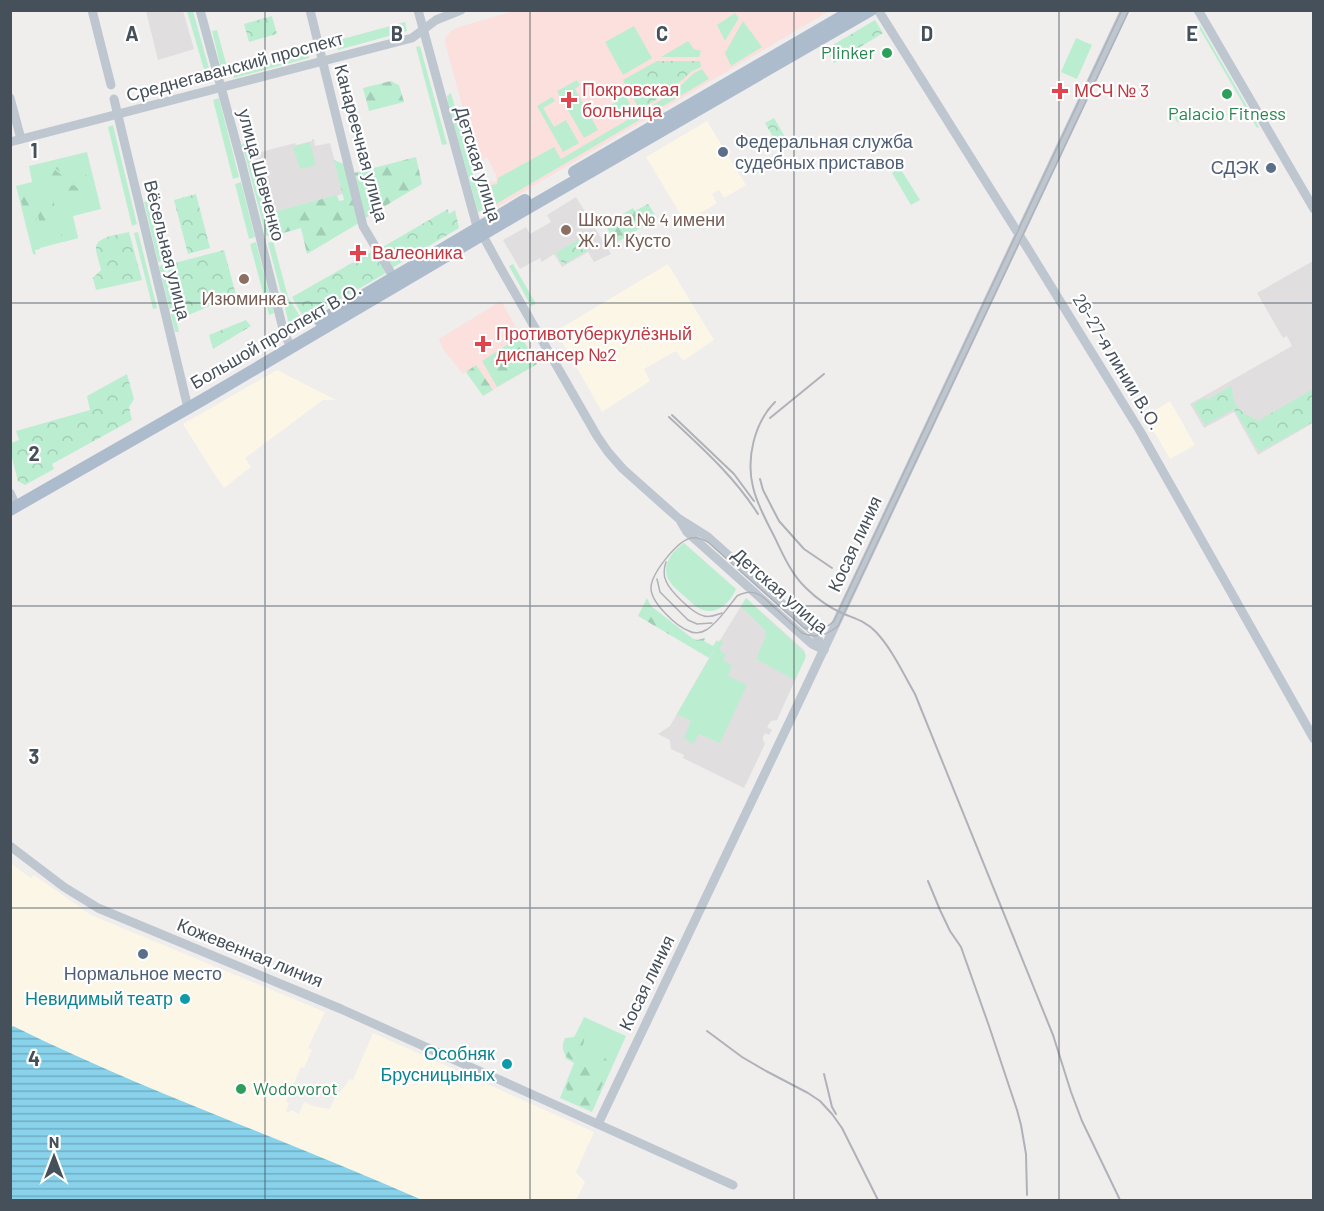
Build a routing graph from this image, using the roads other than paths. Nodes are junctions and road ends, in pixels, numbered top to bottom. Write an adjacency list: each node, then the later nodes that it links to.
1 (92, 10): 13 (street)
2 (200, 10): 14 (street, улица Шевченко)
3 (310, 10): 12 (street, Канареечная улица)
4 (418, 10): 11 (street, Детская улица)
5 (461, 10): 11 (street, Среднегаванский проспект)
6 (853, 10): 21 (main road, Большой проспект В.О.)
7 (871, 10): 21 (main road, Большой проспект В.О.)
8 (878, 10): 22 (street, 26-27-я линии В.О.)
9 (1125, 10): 22 (street, Косая линия)
10 (1198, 10): 20 (street)
11 (423, 30): 12 (street, Среднегаванский проспект); 21 (street, Детская улица)
12 (323, 61): 14 (street, Среднегаванский проспект); 23 (street, Канареечная улица)
13 (111, 85)
14 (221, 87): 17 (street, Среднегаванский проспект); 24 (street, улица Шевченко)
15 (10, 98): 18 (street)
16 (114, 99): 17 (street, Вёсельная улица)
17 (117, 114): 18 (street, Среднегаванский проспект); 25 (street, Вёсельная улица)
18 (21, 139): 19 (street, Среднегаванский проспект)
19 (10, 142)
20 (1314, 209)
21 (481, 232): 23 (main road, Большой проспект В.О.); 24 (main road, Большой проспект В.О.); 27 (street, Детская улица)
22 (1020, 235): 27 (street, Косая линия); 28 (street, 26-27-я линии В.О.)
23 (394, 278): 24 (main road, Большой проспект В.О.)
24 (289, 344): 25 (main road, Большой проспект В.О.)
25 (187, 404): 26 (main road, Большой проспект В.О.)
26 (12, 502)
27 (824, 650): 30 (street, Косая линия)
28 (1314, 739)
29 (10, 846): 30 (street, Кожевенная линия)
30 (598, 1124): 31 (street, Кожевенная линия)
31 (733, 1185)

